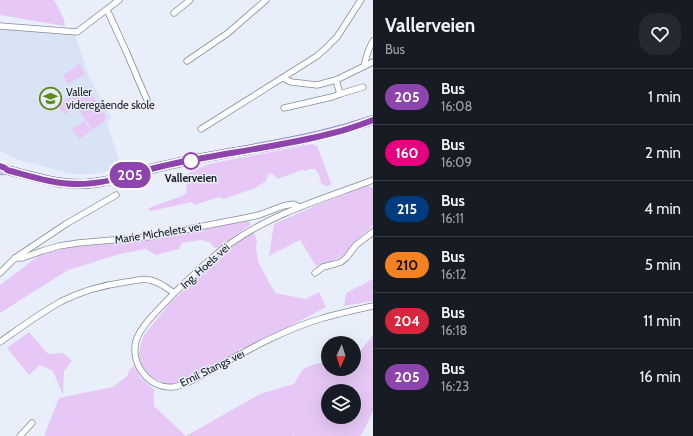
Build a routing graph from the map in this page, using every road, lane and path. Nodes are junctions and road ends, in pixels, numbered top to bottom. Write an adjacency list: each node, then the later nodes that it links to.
1 (119, 0): 5 (street)
2 (190, 0): 6 (street)
3 (266, 0): 9 (street)
4 (361, 0): 12 (street)
5 (106, 10): 7 (street); 16 (street)
6 (174, 13)
7 (0, 26)
8 (373, 41): 11 (street)
9 (187, 62)
10 (373, 62): 11 (street)
11 (364, 66): 13 (street)
12 (283, 78): 13 (street); 19 (street)
13 (336, 80): 15 (street)
14 (364, 87): 15 (street)
15 (340, 94): 17 (street)
16 (147, 100)
17 (284, 108)
18 (373, 120): 20 (main road)
19 (201, 129)
20 (2, 169)
21 (372, 182): 23 (street, Ing. Hoels vei)
22 (116, 195): 25 (street)
23 (300, 207): 25 (street, Marie Michelets vei); 28 (street, Ing. Hoels vei)
24 (373, 232): 27 (street)
25 (15, 258): 26 (street)
26 (0, 273)
27 (315, 273)
28 (174, 293): 29 (street, Emil Stangs vei); 30 (street, Ing. Hoels vei)
29 (373, 306)
30 (0, 342)
31 (32, 423): 32 (street)
32 (20, 436)

